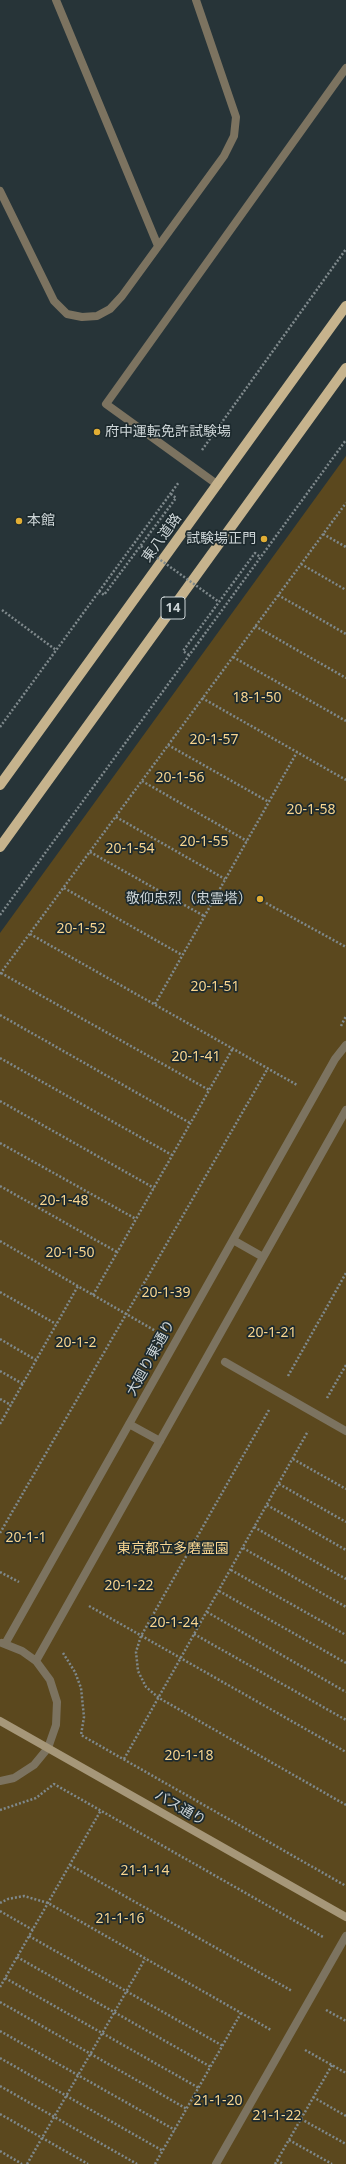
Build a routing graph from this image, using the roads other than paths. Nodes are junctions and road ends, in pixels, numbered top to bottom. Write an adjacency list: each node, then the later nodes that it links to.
1 (56, 0): 5 (lane)
2 (196, 0): 5 (lane)
3 (346, 68): 8 (lane)
4 (0, 191): 5 (lane)
5 (158, 246)
6 (346, 306): 8 (main road, 東八道路 / 14)
7 (346, 368): 10 (main road, 14)
8 (218, 485): 9 (main road, 東八道路 / 14)
9 (0, 785)
10 (0, 847)
11 (346, 1045): 13 (lane, 大廻り東通り)
12 (346, 1110): 14 (lane)
13 (233, 1240): 14 (lane); 16 (lane, 大廻り東通り)
14 (263, 1257): 18 (lane)
15 (225, 1362): 17 (lane)
16 (129, 1424): 18 (lane); 19 (lane, 大廻り東通り)
17 (346, 1431)
18 (160, 1441): 20 (lane)
19 (3, 1643): 20 (lane)
20 (36, 1661): 22 (lane)
21 (0, 1721): 22 (street, バス通り)
22 (48, 1748): 23 (lane); 24 (street, バス通り)
23 (0, 1781)
24 (346, 1917)
25 (346, 1936): 26 (lane)
26 (216, 2164)

